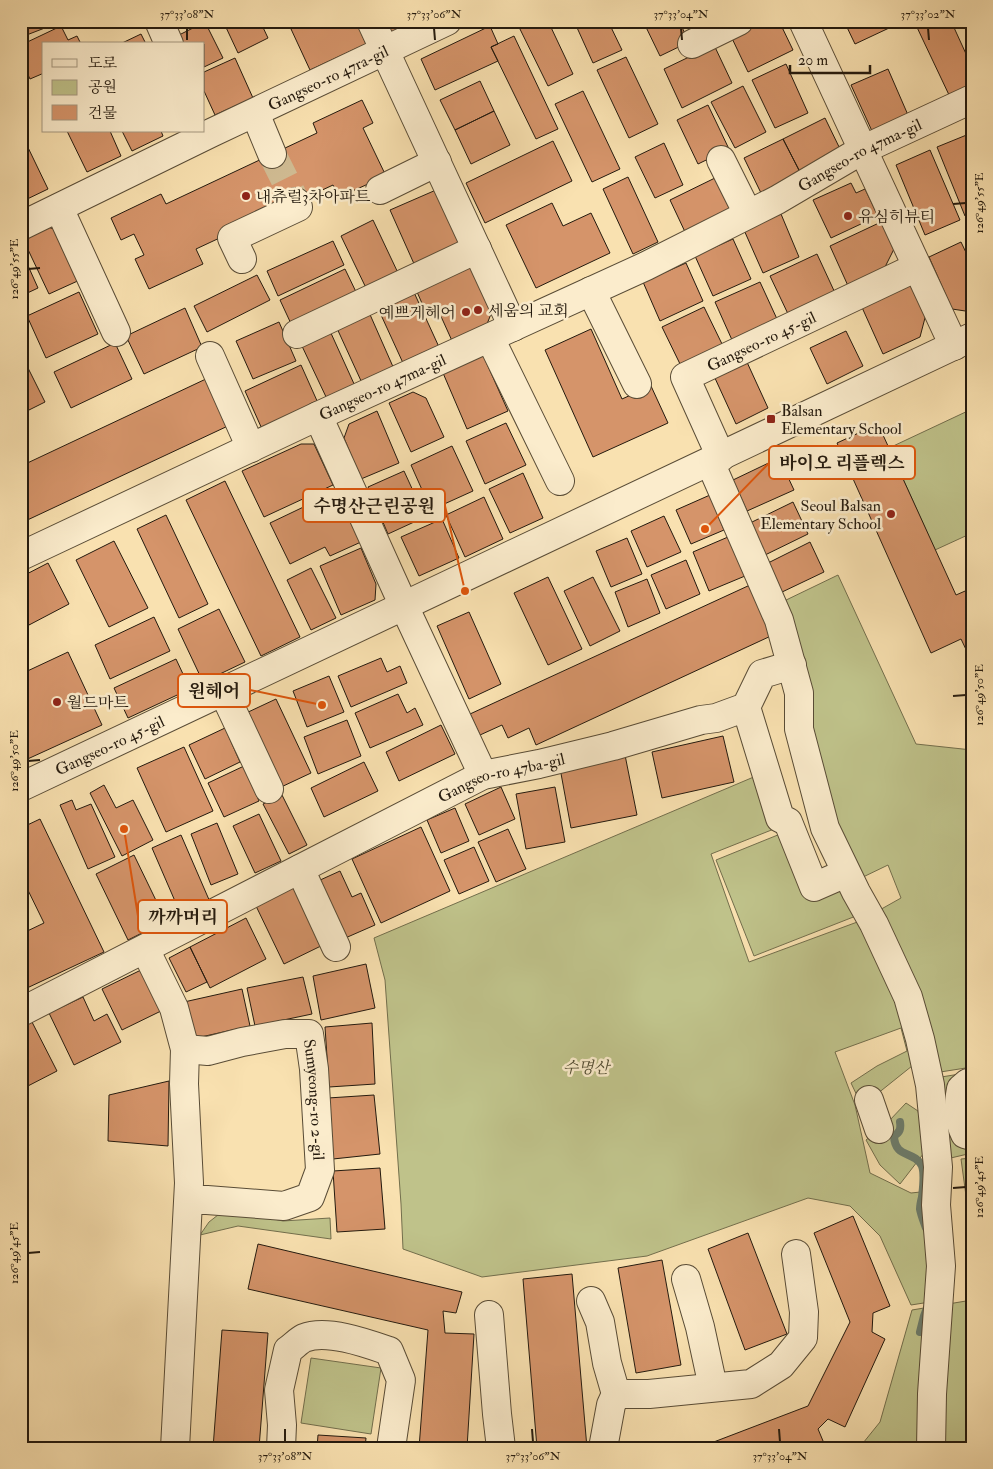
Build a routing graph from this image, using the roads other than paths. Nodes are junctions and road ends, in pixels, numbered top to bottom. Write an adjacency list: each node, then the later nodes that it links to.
1 (371, 21): 6 (street)
2 (447, 21): 6 (street, Gangseo-ro 47ra-gil)
3 (739, 21): 5 (street)
4 (803, 21): 11 (street)
5 (692, 44)
6 (385, 51): 8 (street, Gangseo-ro 47ra-gil); 14 (street)
7 (972, 99): 11 (street, Gangseo-ro 47ma-gil)
8 (255, 113): 9 (street, Gangseo-ro 47ra-gil); 12 (street)
9 (207, 126)
10 (196, 132): 16 (street, Gangseo-ro 47ra-gil)
11 (862, 150): 18 (street, Gangseo-ro 47ma-gil); 22 (street, Gangseo-ro 45-gil)
12 (272, 154)
13 (721, 160): 18 (street)
14 (437, 162): 15 (street); 20 (street)
15 (380, 190)
16 (59, 208): 19 (street, Gangseo-ro 47ra-gil); 24 (street)
17 (300, 212): 21 (street)
18 (748, 214): 23 (street, Gangseo-ro 47ma-gil)
19 (21, 226)
20 (477, 249): 25 (street); 26 (street)
21 (242, 259)
22 (917, 268): 27 (street, Gangseo-ro 45-gil); 32 (street, Gangseo-ro 45-gil)
23 (591, 291): 25 (street, Gangseo-ro 47ma-gil); 29 (street)
24 (116, 332)
25 (502, 332): 30 (street, Gangseo-ro 47ma-gil); 33 (street)
26 (297, 334)
27 (963, 342): 32 (street, Gangseo-ro 45-gil)
28 (210, 356): 31 (street)
29 (637, 384)
30 (318, 416): 31 (street, Gangseo-ro 47ma-gil); 35 (street)
31 (251, 448): 34 (street, Gangseo-ro 47ma-gil)
32 (715, 459): 35 (street, Gangseo-ro 45-gil); 36 (street, Gangseo-ro 45-gil)
33 (560, 481)
34 (21, 556)
35 (404, 606): 37 (street, Gangseo-ro 45-gil); 39 (street)
36 (792, 665): 38 (street); 43 (street, Gangseo-ro 45-gil)
37 (223, 691): 40 (street, Gangseo-ro 45-gil); 41 (street)
38 (746, 707): 39 (street, Gangseo-ro 47ba-gil); 43 (street)
39 (483, 775): 42 (street, Gangseo-ro 47ba-gil)
40 (21, 787)
41 (269, 790)
42 (300, 869): 44 (street); 45 (street, Gangseo-ro 47ba-gil)
43 (846, 873): 64 (street, Gangseo-ro 45-gil)
44 (336, 947)
45 (145, 949): 46 (street, Gangseo-ro 47ba-gil); 47 (street)
46 (21, 1012)
47 (185, 1049): 52 (street); 52 (street, Sumyeong-ro 2-gil)
48 (972, 1083): 51 (street)
49 (869, 1100): 50 (street)
50 (879, 1129)
51 (972, 1136)
52 (189, 1200): 59 (street)
53 (796, 1254): 57 (street)
54 (686, 1279): 57 (street)
55 (591, 1301): 58 (street)
56 (489, 1315): 62 (street)
57 (713, 1387): 58 (street)
58 (616, 1394): 63 (street)
59 (175, 1448)
60 (281, 1448): 61 (street)
61 (391, 1448)
62 (501, 1448)
63 (604, 1448)
64 (931, 1448)

